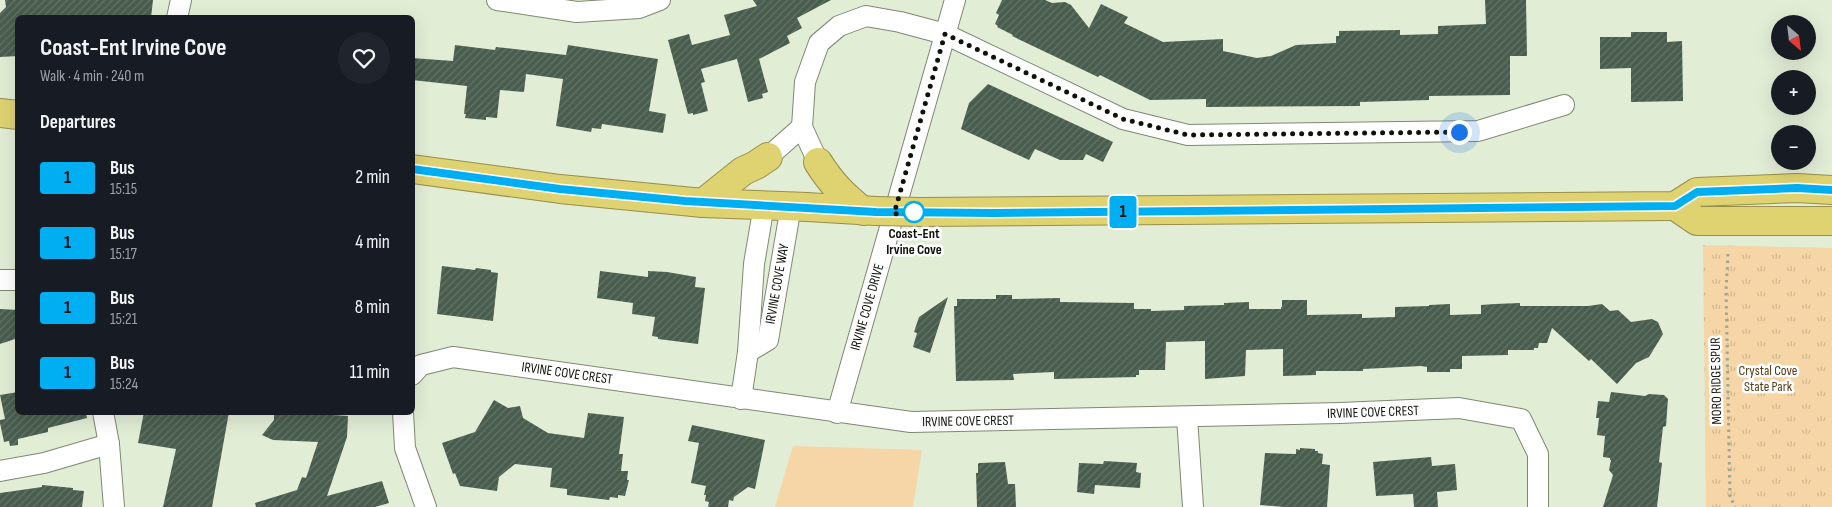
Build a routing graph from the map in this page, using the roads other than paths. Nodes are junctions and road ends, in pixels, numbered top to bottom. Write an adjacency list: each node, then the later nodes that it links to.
1 (181, 0): 5 (street)
2 (497, 0): 3 (street)
3 (660, 0)
4 (955, 0): 6 (street, IRVINE COVE DRIVE)
5 (178, 15)
6 (945, 34): 7 (street); 10 (street); 25 (street, IRVINE COVE DRIVE)
7 (1564, 106)
8 (0, 113): 9 (highway)
9 (15, 115)
10 (802, 127): 11 (street); 12 (street)
11 (768, 156): 15 (highway)
12 (818, 162): 18 (highway)
13 (415, 169): 15 (highway)
14 (1832, 190): 17 (highway)
15 (703, 203): 16 (highway)
16 (778, 205): 18 (highway); 22 (street, IRVINE COVE WAY); 22 (street, IRVINE COVE WAY)
17 (1675, 206): 18 (highway, bridge); 19 (highway)
18 (869, 211)
19 (1832, 221)
20 (0, 280): 21 (street)
21 (15, 280)
22 (748, 352): 24 (street, IRVINE COVE WAY)
23 (417, 370): 24 (street, IRVINE COVE CREST)
24 (741, 399): 25 (street, IRVINE COVE CREST)
25 (836, 413): 28 (street, IRVINE COVE CREST)
26 (104, 415): 29 (street)
27 (402, 415): 32 (street)
28 (1187, 417): 33 (street); 34 (street, IRVINE COVE CREST)
29 (109, 444): 30 (street); 31 (street)
30 (0, 471)
31 (114, 507)
32 (426, 507)
33 (1193, 507)
34 (1538, 507)

